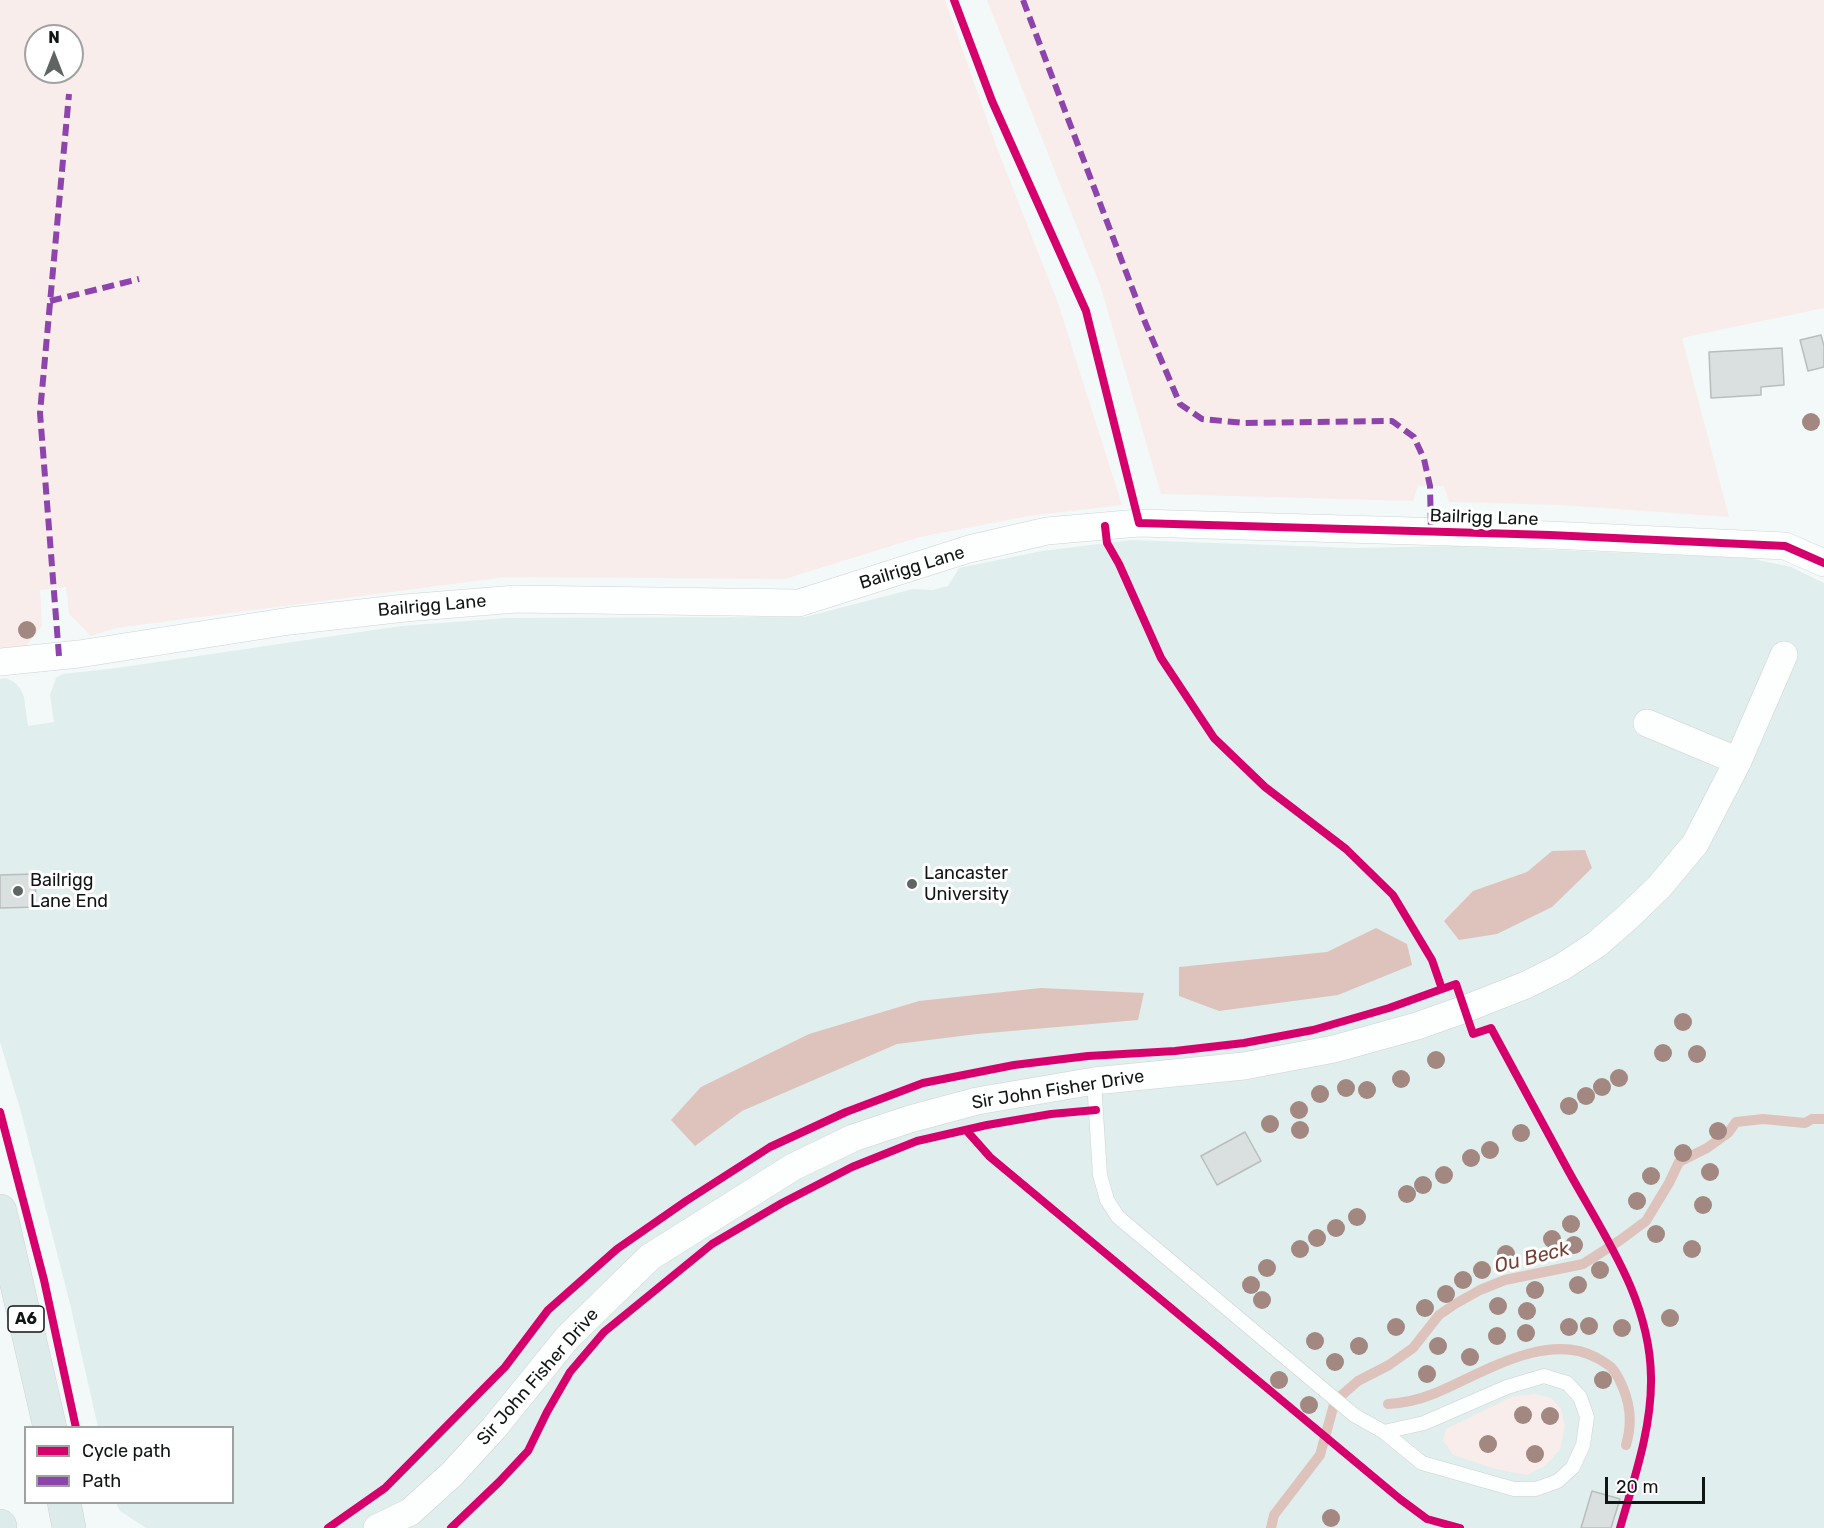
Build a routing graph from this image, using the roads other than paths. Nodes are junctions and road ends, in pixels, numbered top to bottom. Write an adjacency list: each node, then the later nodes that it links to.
1 (1824, 563): 3 (street, Bailrigg Lane)
2 (1785, 655): 5 (street, Sir John Fisher Drive)
3 (0, 662)
4 (1647, 723): 5 (street)
5 (1738, 761): 6 (street, Sir John Fisher Drive)
6 (1094, 1081): 9 (lane); 11 (street, Sir John Fisher Drive)
7 (0, 1211): 8 (main road, A6)
8 (50, 1426)
9 (1384, 1432): 9 (lane)
10 (64, 1504): 12 (main road)
11 (408, 1520): 13 (street, Sir John Fisher Drive)
12 (69, 1528)
13 (377, 1528)

